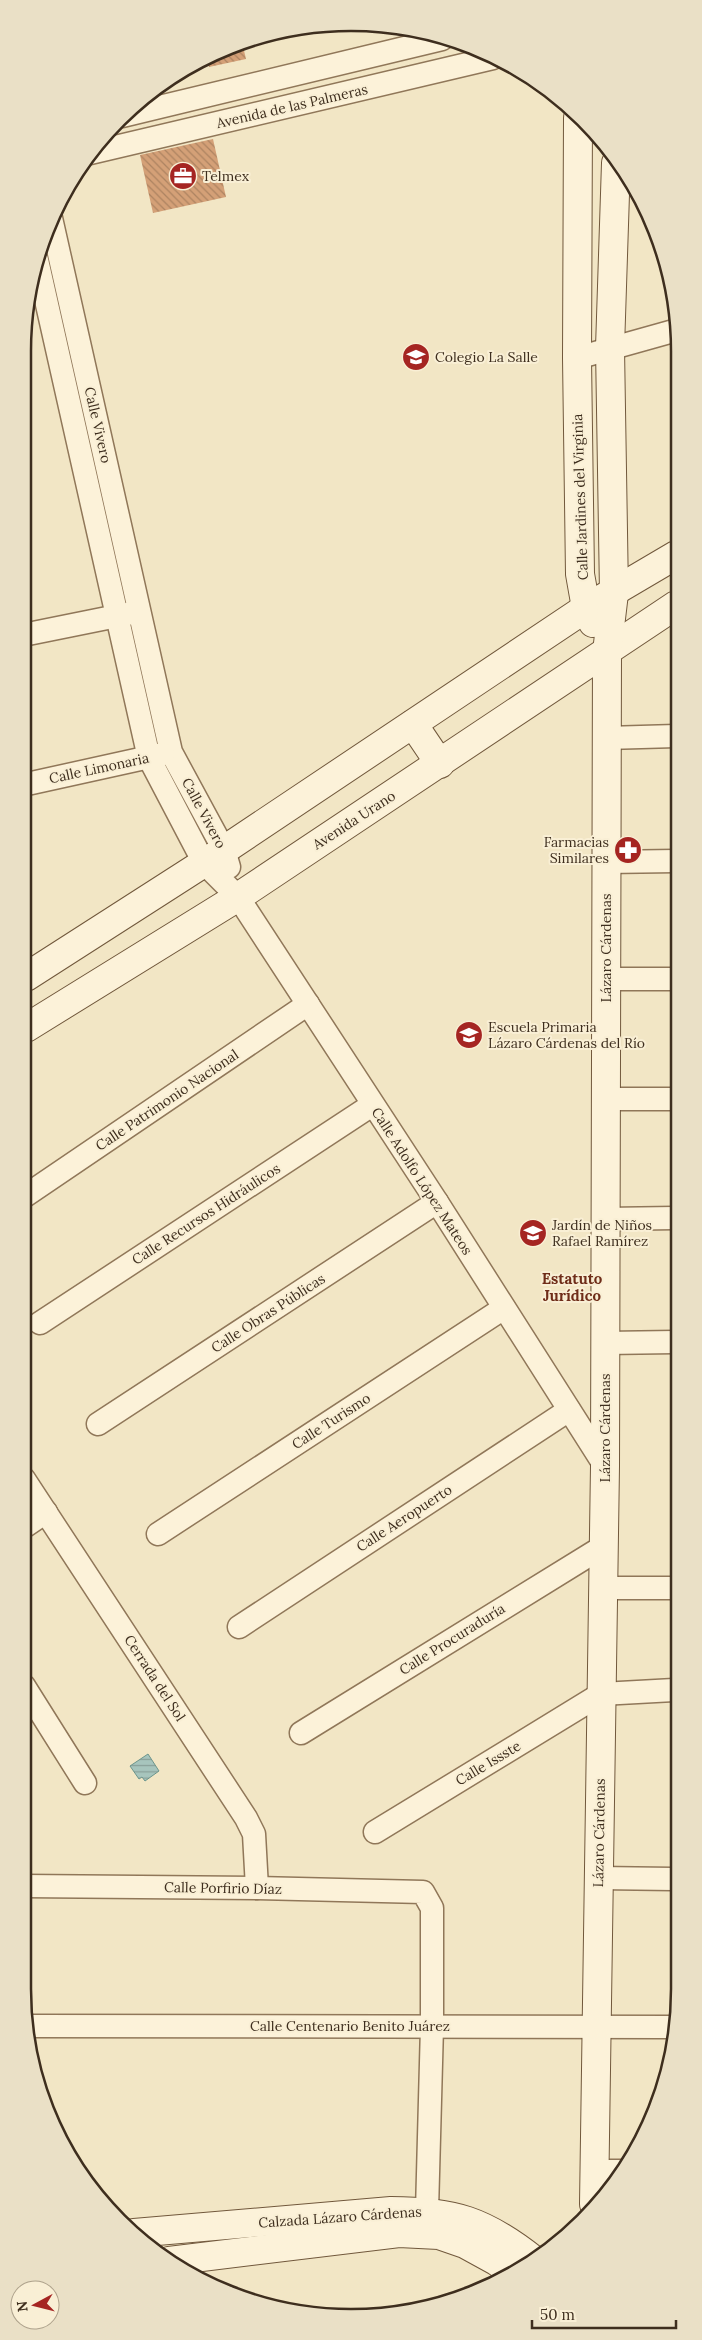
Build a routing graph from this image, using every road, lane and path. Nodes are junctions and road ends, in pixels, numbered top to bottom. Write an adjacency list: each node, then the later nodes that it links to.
1 (432, 41): 3 (street)
2 (483, 60): 4 (street, Avenida de las Palmeras)
3 (326, 67): 4 (street); 5 (street)
4 (333, 96): 7 (street, Avenida de las Palmeras)
5 (151, 101)
6 (578, 126): 13 (street, Calle Jardines del Virginia)
7 (102, 150)
8 (617, 173): 12 (street)
9 (54, 233): 14 (street, Calle Vivero)
10 (40, 275): 15 (street, Calle Vivero)
11 (670, 332): 12 (street)
12 (610, 348): 13 (street); 19 (street)
13 (577, 358): 20 (street, Calle Jardines del Virginia)
14 (90, 390): 15 (street); 16 (street, Calle Vivero)
15 (67, 395): 17 (street, Calle Vivero)
16 (110, 478): 17 (street); 22 (street, Calle Vivero)
17 (87, 483): 23 (street, Calle Vivero)
18 (671, 558): 19 (street)
19 (614, 593): 20 (street); 25 (street)
20 (586, 608): 25 (street, Calle Jardines del Virginia); 26 (street)
21 (671, 608): 25 (street, Avenida Urano)
22 (140, 611): 23 (street); 29 (street, Calle Vivero)
23 (117, 616): 24 (street); 30 (street, Calle Vivero)
24 (31, 633)
25 (607, 652): 28 (street, Lázaro Cárdenas); 31 (street, Avenida Urano)
26 (413, 724): 31 (street); 33 (street)
27 (671, 736): 28 (street)
28 (606, 738): 34 (street, Lázaro Cárdenas)
29 (171, 752): 30 (street, Calle Limonaria); 33 (street, Calle Vivero)
30 (149, 758): 32 (street, Calle Limonaria); 33 (street, Calle Vivero)
31 (440, 764): 36 (street, Avenida Urano)
32 (31, 783)
33 (214, 857): 36 (street, Calle Vivero); 37 (street)
34 (606, 862): 35 (street); 38 (street, Lázaro Cárdenas)
35 (671, 862)
36 (238, 897): 40 (street, Calle Adolfo López Mateos); 41 (street, Avenida Urano)
37 (31, 974)
38 (606, 979): 39 (street); 42 (street, Lázaro Cárdenas)
39 (671, 979)
40 (308, 1004): 44 (street, Calle Adolfo López Mateos); 45 (street, Calle Patrimonio Nacional)
41 (31, 1025)
42 (606, 1099): 43 (street); 47 (street, Lázaro Cárdenas)
43 (671, 1099)
44 (372, 1105): 46 (street, Calle Adolfo López Mateos); 50 (street, Calle Recursos Hidráulicos)
45 (31, 1193)
46 (437, 1202): 49 (street, Calle Adolfo López Mateos); 54 (street, Calle Obras Públicas)
47 (605, 1218): 48 (street); 52 (street, Lázaro Cárdenas)
48 (671, 1218)
49 (504, 1308): 53 (street, Calle Adolfo López Mateos); 59 (street, Calle Turismo)
50 (40, 1322)
51 (671, 1342): 52 (street)
52 (605, 1343): 55 (street, Lázaro Cárdenas)
53 (569, 1410): 55 (street, Calle Adolfo López Mateos); 63 (street, Calle Aeropuerto)
54 (98, 1424)
55 (605, 1466): 60 (street, Lázaro Cárdenas)
56 (31, 1489): 57 (street, Cerrada del Sol)
57 (46, 1512): 58 (street); 73 (street, Cerrada del Sol)
58 (31, 1522)
59 (158, 1534)
60 (604, 1546): 61 (street, Lázaro Cárdenas); 67 (street, Calle Procuraduría)
61 (603, 1588): 62 (street); 65 (street, Lázaro Cárdenas)
62 (671, 1588)
63 (239, 1626)
64 (671, 1690): 65 (street)
65 (602, 1694): 69 (street, Calle Issste); 70 (street, Lázaro Cárdenas)
66 (31, 1697): 68 (street)
67 (301, 1733)
68 (85, 1783)
69 (375, 1832)
70 (598, 1878): 71 (street); 76 (street, Lázaro Cárdenas)
71 (671, 1879)
72 (31, 1886): 73 (street, Calle Porfirio Díaz)
73 (257, 1888): 75 (street, Calle Porfirio Díaz)
74 (34, 2026): 75 (street, Calle Centenario Benito Juárez)
75 (432, 2026): 76 (street, Calle Centenario Benito Juárez); 81 (street)
76 (596, 2027): 77 (street, Calle Centenario Benito Juárez); 78 (street, Lázaro Cárdenas)
77 (668, 2027)
78 (594, 2171): 79 (street); 80 (street, Lázaro Cárdenas)
79 (614, 2171)
80 (594, 2197)
81 (427, 2211): 82 (street, Calzada Lázaro Cárdenas); 83 (street, Calzada Lázaro Cárdenas)
82 (152, 2240)
83 (528, 2255)
84 (179, 2259): 85 (street, Calzada Lázaro Cárdenas)
85 (506, 2268)

